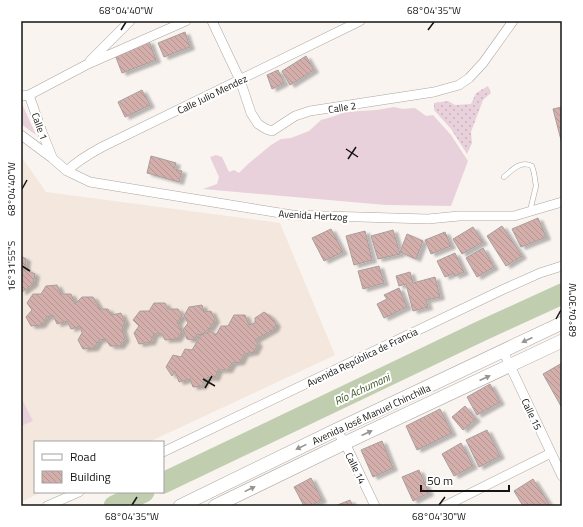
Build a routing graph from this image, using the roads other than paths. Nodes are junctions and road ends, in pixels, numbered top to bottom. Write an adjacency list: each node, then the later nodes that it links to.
1 (130, 21): 6 (street)
2 (186, 21): 6 (street)
3 (212, 21): 7 (street, Calle 2)
4 (360, 21): 7 (street, Calle Julio Mendez)
5 (513, 21): 7 (street, Calle 2)
6 (86, 65): 8 (street)
7 (240, 80): 11 (street, Calle Julio Mendez)
8 (25, 95): 10 (street, Calle 1)
9 (21, 135): 10 (street, Avenida Hertzog)
10 (52, 158): 11 (street, Avenida Hertzog)
11 (67, 171): 14 (street, Avenida Hertzog)
12 (504, 177): 14 (lane)
13 (562, 202): 14 (street, Avenida Hertzog)
14 (530, 211)
15 (562, 266): 22 (street, Avenida República de Francia)
16 (562, 323): 18 (main road, Avenida José Manuel Chinchilla, one-way to 18)
17 (562, 342): 19 (main road, Avenida José Manuel Chinchilla)
18 (503, 351): 19 (street, Calle 15); 20 (main road, Avenida José Manuel Chinchilla)
19 (510, 367): 21 (main road, Avenida José Manuel Chinchilla, one-way to 19); 23 (street, Calle 15)
20 (336, 430): 21 (street, Calle 14); 27 (main road, Avenida José Manuel Chinchilla, one-way to 27)
21 (345, 443): 28 (main road, Avenida José Manuel Chinchilla, one-way to 21); 29 (street, Calle 14)
22 (164, 452)
23 (551, 453): 24 (street, Calle 15); 30 (street)
24 (562, 476)
25 (77, 493): 26 (street)
26 (48, 506)
27 (180, 506)
28 (215, 506)
29 (375, 506)
30 (445, 506)

